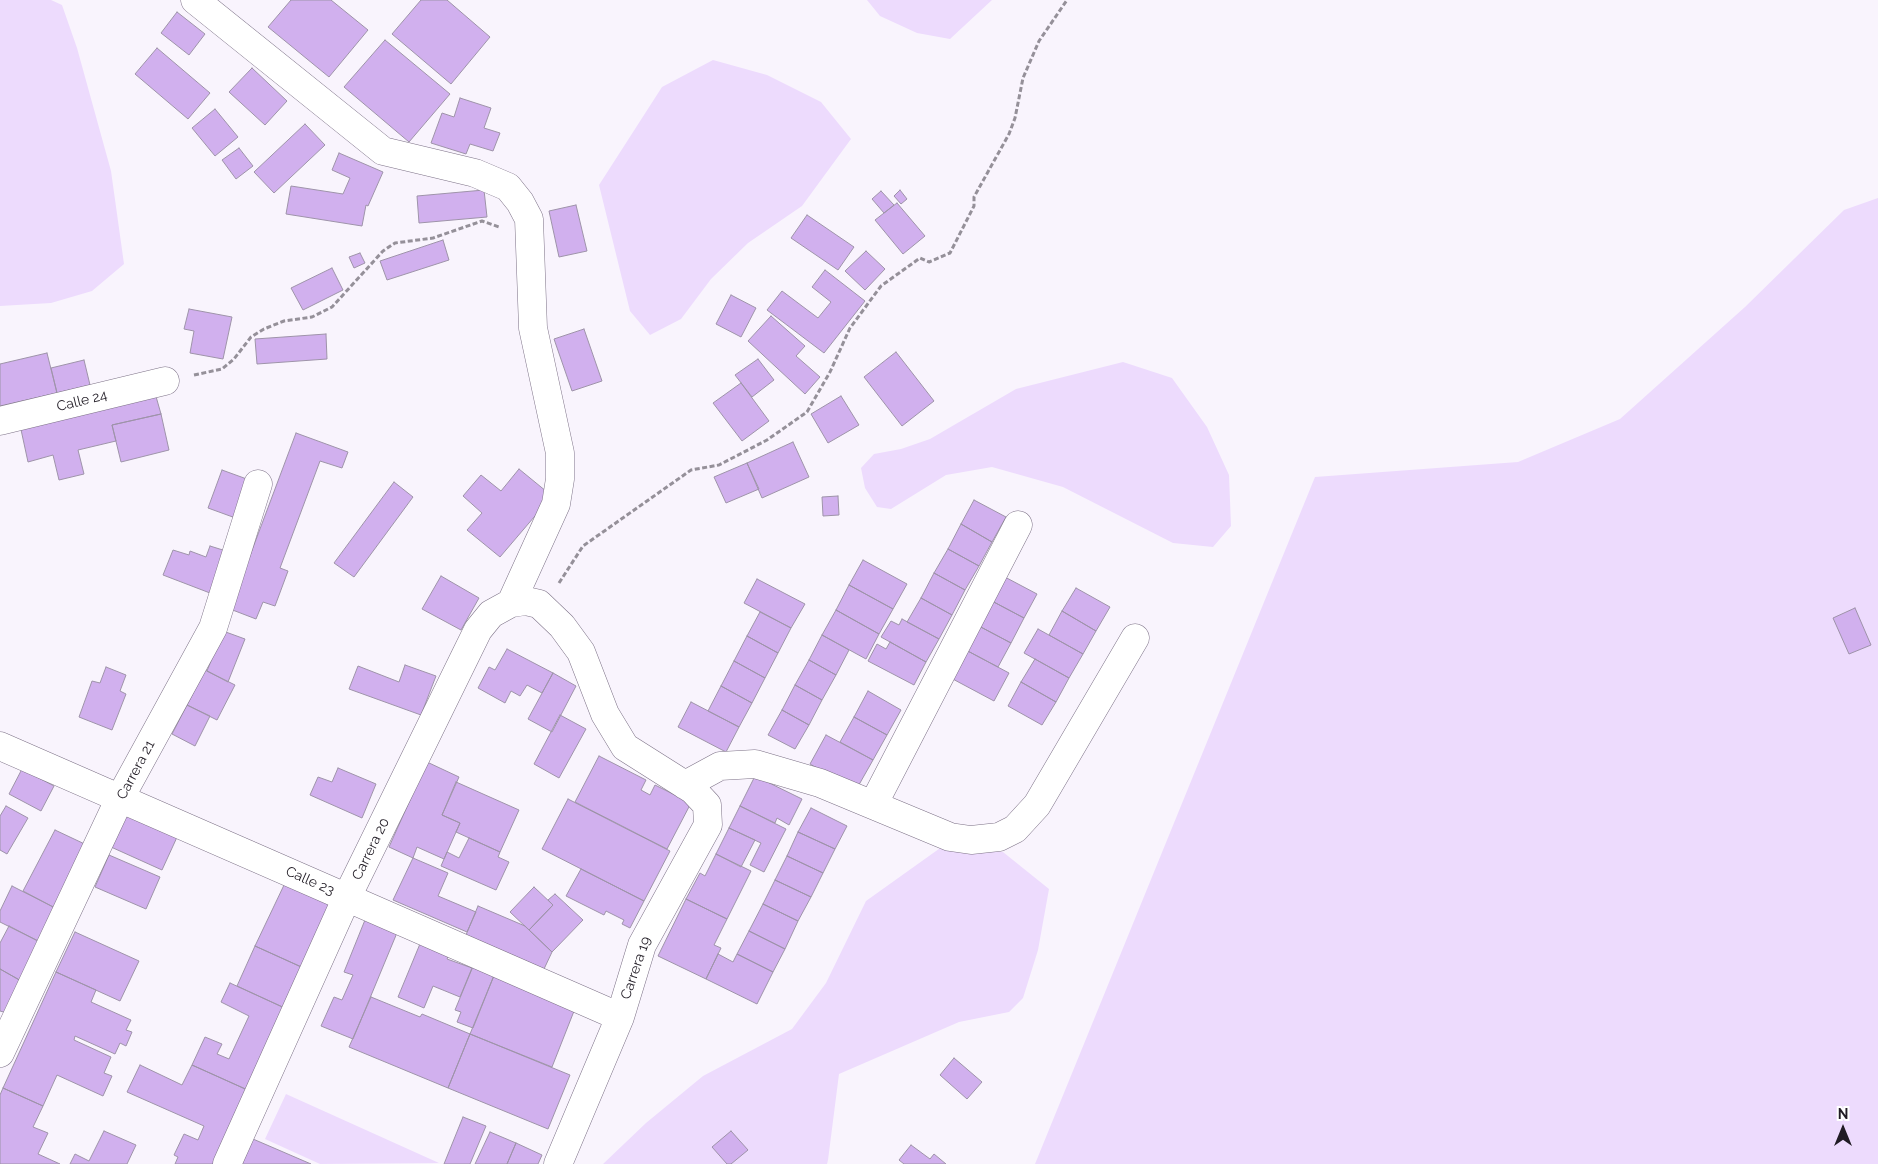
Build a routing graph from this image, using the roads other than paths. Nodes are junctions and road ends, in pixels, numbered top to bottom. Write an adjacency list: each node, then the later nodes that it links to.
1 (195, 0): 6 (street)
2 (165, 380): 3 (street, Calle 24)
3 (0, 421)
4 (258, 484): 10 (street, Carrera 21)
5 (1018, 525): 11 (street)
6 (511, 603): 9 (street, Carrera 19); 12 (street, Carrera 20)
7 (1135, 638): 11 (street)
8 (0, 746): 10 (street, Calle 23)
9 (685, 785): 11 (street); 13 (street, Carrera 19)
10 (120, 798): 12 (street, Calle 23); 14 (street, Carrera 21)
11 (873, 805)
12 (347, 897): 13 (street, Calle 23); 15 (street, Carrera 20)
13 (620, 1017): 16 (street, Carrera 19)
14 (0, 1053)
15 (227, 1164)
16 (558, 1164)

